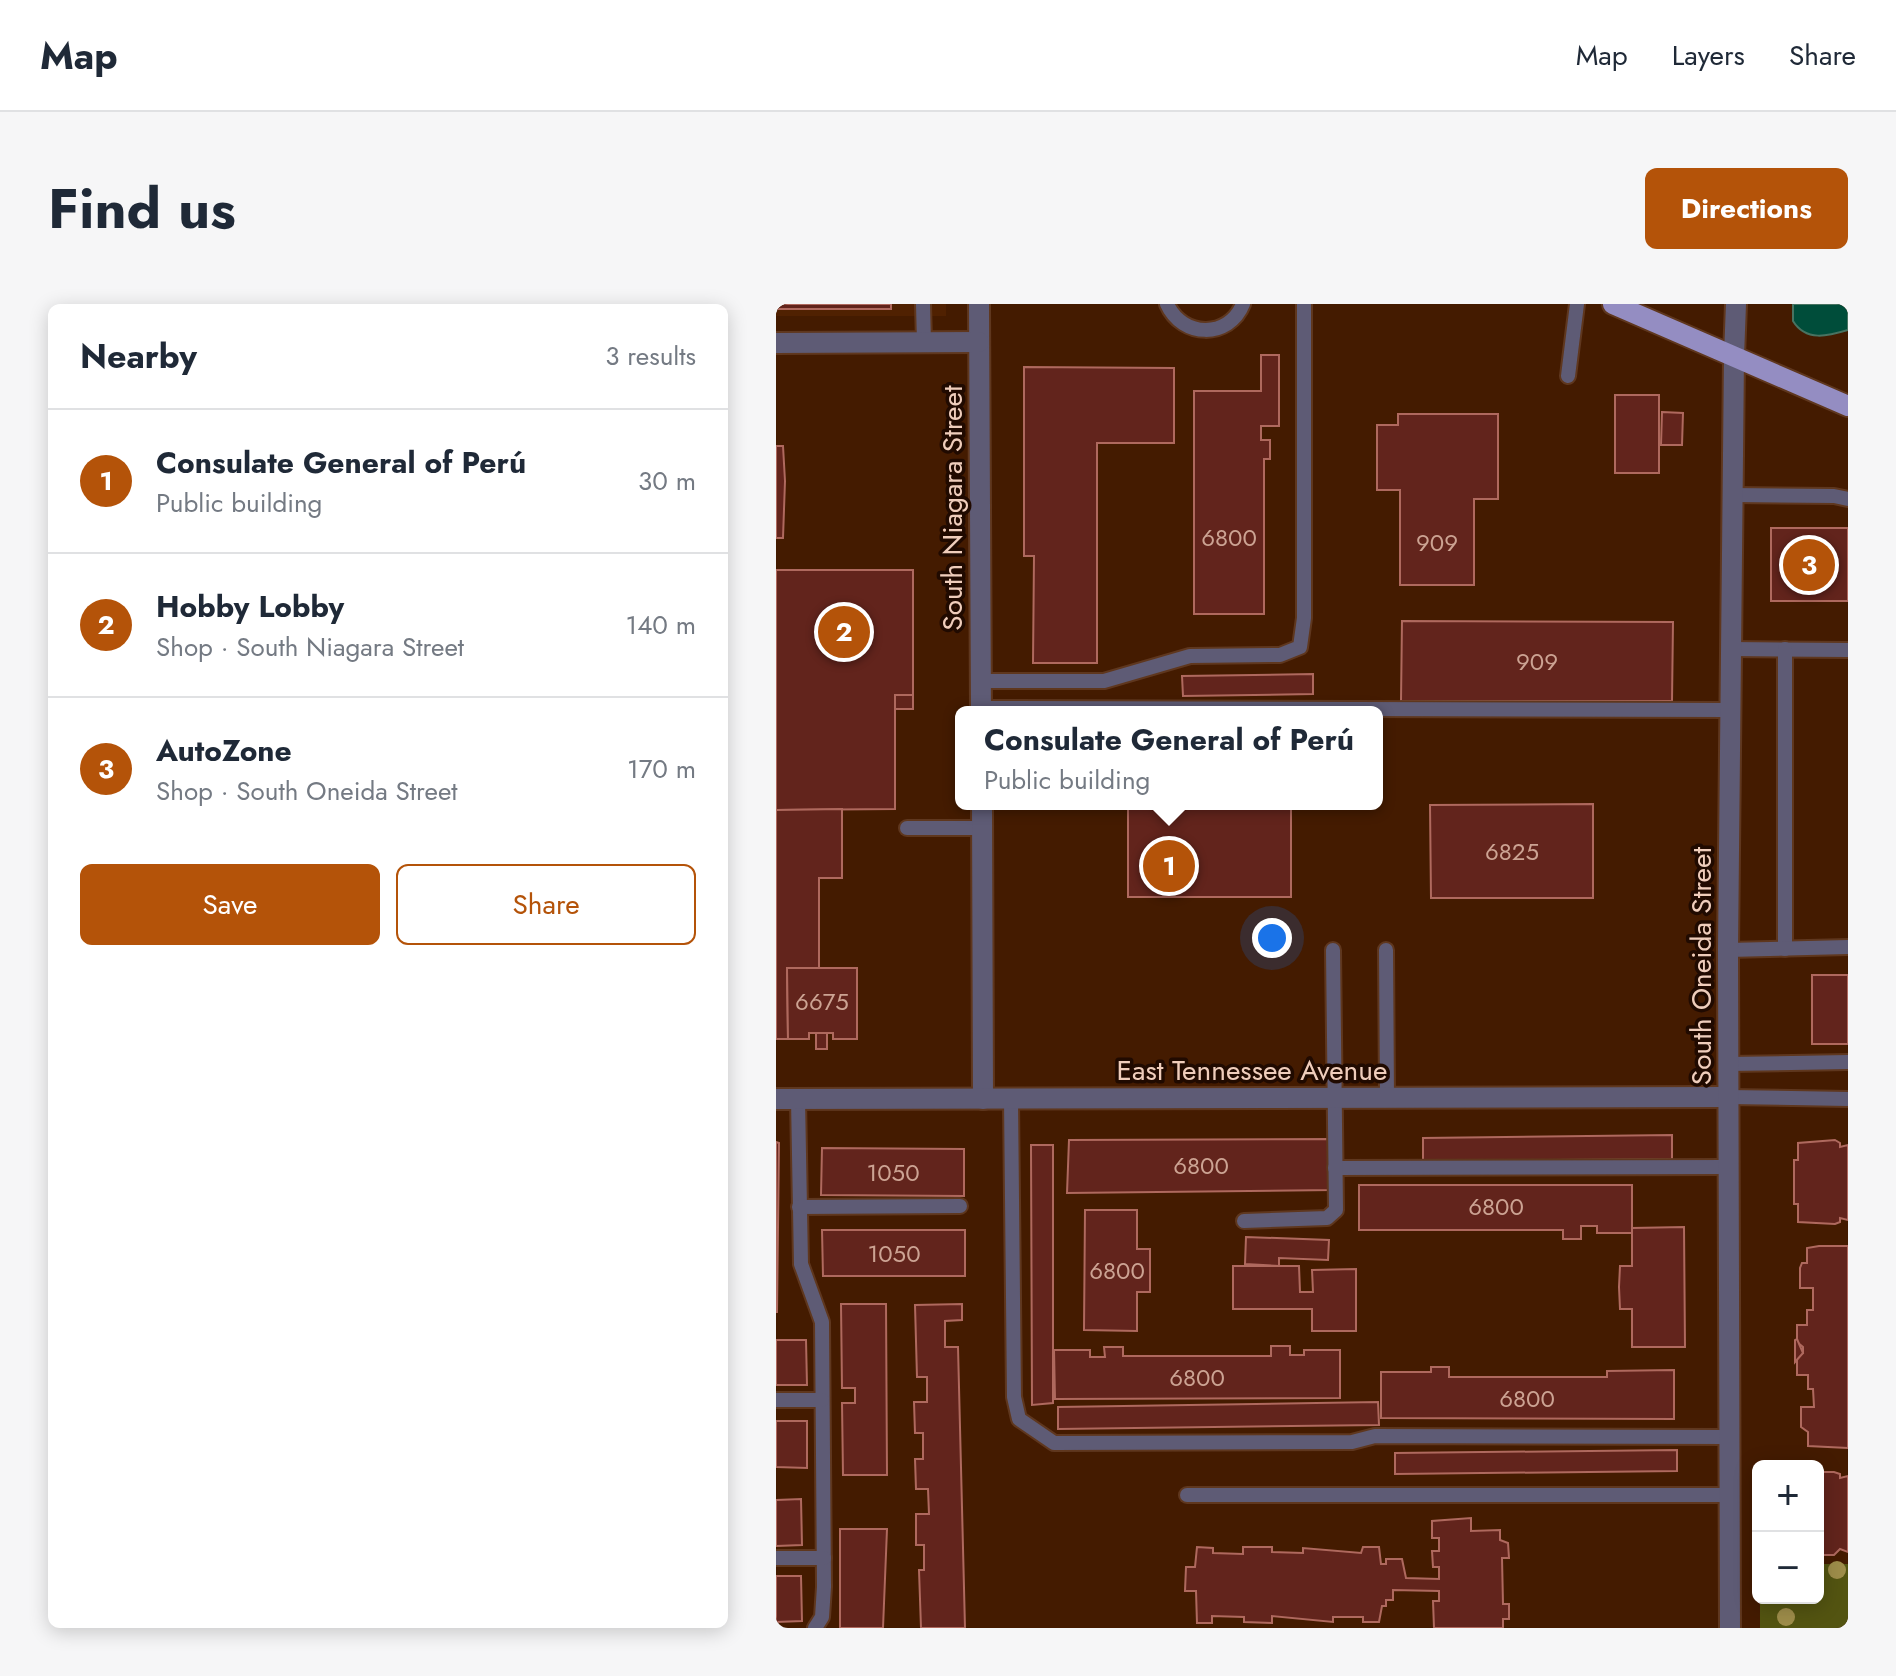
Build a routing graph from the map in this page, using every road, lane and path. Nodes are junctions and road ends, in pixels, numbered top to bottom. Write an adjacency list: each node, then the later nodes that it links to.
1 (923, 304): 9 (lane)
2 (979, 304): 10 (street, South Niagara Street)
3 (1167, 304): 4 (lane)
4 (1243, 304)
5 (1304, 304): 20 (lane)
6 (1577, 304): 13 (lane)
7 (1613, 304): 12 (main road)
8 (1736, 304): 12 (street, South Oneida Street)
9 (924, 342): 10 (street); 11 (street)
10 (979, 342): 20 (street, South Niagara Street)
11 (776, 343)
12 (1734, 356): 14 (main road); 15 (street, South Oneida Street)
13 (1568, 376)
14 (1848, 406)
15 (1732, 495): 16 (lane); 17 (street, South Oneida Street)
16 (1848, 499)
17 (1731, 649): 18 (lane); 23 (street, South Oneida Street)
18 (1785, 649): 19 (lane); 28 (lane)
19 (1848, 650)
20 (981, 681): 21 (street, South Niagara Street)
21 (981, 706)
22 (1383, 710): 23 (lane)
23 (1731, 710): 31 (street, South Oneida Street)
24 (982, 810): 26 (street)
25 (907, 828): 26 (lane)
26 (982, 828): 39 (street)
27 (1848, 947): 28 (lane)
28 (1785, 949): 31 (lane)
29 (1333, 950): 35 (lane)
30 (1386, 950): 36 (lane)
31 (1728, 950): 33 (street, South Oneida Street)
32 (1848, 1062): 33 (lane)
33 (1728, 1064): 34 (street, South Oneida Street)
34 (1728, 1097): 36 (street, East Tennessee Avenue); 41 (lane); 42 (street, South Oneida Street)
35 (1335, 1098): 36 (street, East Tennessee Avenue); 40 (street, East Tennessee Avenue); 43 (lane)
36 (1387, 1098)
37 (776, 1099): 38 (street, East Tennessee Avenue)
38 (798, 1099): 39 (street, East Tennessee Avenue); 45 (lane)
39 (983, 1099): 40 (street, East Tennessee Avenue)
40 (1011, 1099): 49 (lane)
41 (1848, 1099)
42 (1729, 1167): 43 (lane); 49 (street, South Oneida Street)
43 (1335, 1168): 46 (lane)
44 (960, 1206): 45 (lane)
45 (799, 1207): 48 (lane)
46 (1244, 1221)
47 (776, 1400): 48 (lane)
48 (822, 1400): 53 (lane)
49 (1730, 1437): 51 (street, South Oneida Street)
50 (1187, 1495): 51 (lane)
51 (1730, 1495): 55 (street, South Oneida Street)
52 (776, 1558): 53 (lane)
53 (824, 1558): 54 (lane)
54 (815, 1628)
55 (1730, 1628)

